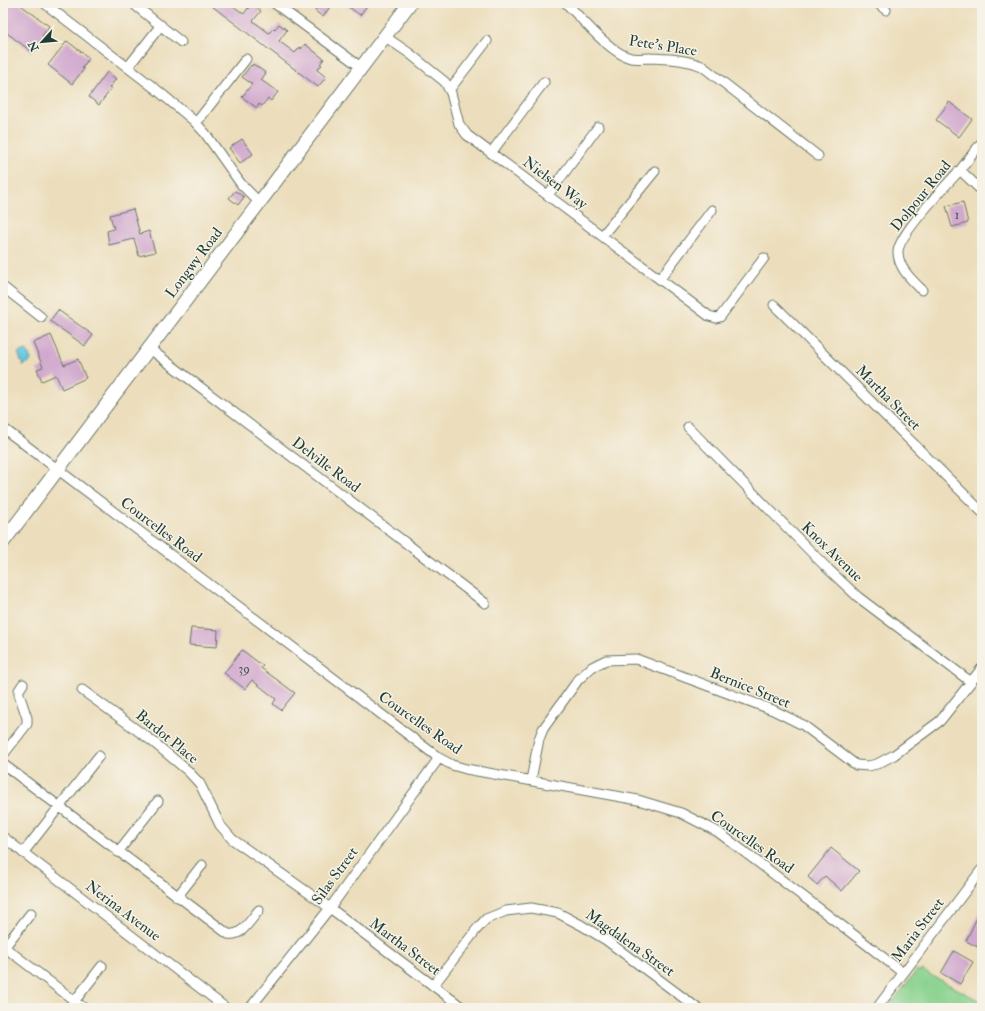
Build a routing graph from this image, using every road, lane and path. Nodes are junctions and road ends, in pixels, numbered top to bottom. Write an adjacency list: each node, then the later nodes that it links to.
1 (44, 3): 7 (street)
2 (410, 3): 10 (street, Longwy Road)
3 (566, 3): 22 (street, Pete's Place)
4 (876, 3): 8 (street)
5 (277, 4): 15 (street)
6 (136, 6): 9 (street)
7 (56, 7): 14 (street)
8 (886, 10)
9 (160, 25): 12 (street); 14 (street)
10 (384, 36): 15 (street, Longwy Road); 17 (street, Nielsen Way)
11 (487, 41): 17 (street)
12 (181, 42)
13 (246, 59): 18 (street)
14 (128, 67): 18 (street)
15 (362, 68): 27 (street, Longwy Road)
16 (544, 82): 21 (street)
17 (450, 89): 21 (street, Nielsen Way)
18 (196, 123): 27 (street)
19 (598, 127): 26 (street)
20 (982, 142): 23 (street, Dolpour Road)
21 (491, 153): 26 (street, Nielsen Way)
22 (818, 156)
23 (960, 170): 25 (street); 33 (street, Dolpour Road)
24 (655, 171): 29 (street)
25 (982, 191)
26 (548, 195): 29 (street, Nielsen Way)
27 (260, 203): 36 (street, Longwy Road)
28 (712, 210): 31 (street)
29 (602, 236): 31 (street, Nielsen Way)
30 (764, 258): 31 (street, Nielsen Way)
31 (660, 279)
32 (3, 287): 35 (street)
33 (922, 290)
34 (774, 305): 40 (street, Martha Street)
35 (41, 317)
36 (150, 349): 39 (street, Longwy Road); 42 (street, Delville Road)
37 (688, 427): 44 (street, Knox Avenue)
38 (3, 428): 39 (street, Courcelles Road)
39 (57, 469): 41 (street, Longwy Road); 49 (street, Courcelles Road)
40 (982, 512)
41 (3, 542)
42 (485, 603)
43 (982, 668): 44 (street, Bernice Street)
44 (971, 682): 51 (street, Bernice Street)
45 (23, 684): 47 (street)
46 (82, 690): 60 (street, Bardot Place)
47 (3, 755)
48 (99, 756): 53 (street)
49 (439, 758): 51 (street, Courcelles Road); 60 (street, Silas Street)
50 (3, 764): 53 (street)
51 (531, 780): 65 (street, Courcelles Road)
52 (158, 801): 55 (street)
53 (59, 808): 55 (street); 56 (street)
54 (3, 837): 56 (street, Nerina Avenue)
55 (118, 852): 59 (street)
56 (23, 853): 69 (street, Nerina Avenue)
57 (202, 865): 59 (street)
58 (982, 869): 65 (street, Maria Street)
59 (177, 897): 61 (street)
60 (330, 908): 66 (street, Martha Street); 70 (street, Silas Street)
61 (259, 910)
62 (31, 913): 63 (street)
63 (3, 947): 67 (street)
64 (102, 966): 67 (street)
65 (903, 973): 73 (street, Maria Street)
66 (432, 986): 71 (street, Martha Street); 72 (street, Magdalena Street)
67 (72, 1005): 68 (street)
68 (84, 1008)
69 (226, 1008)
70 (250, 1008)
71 (462, 1008)
72 (697, 1008)
73 (877, 1008)

